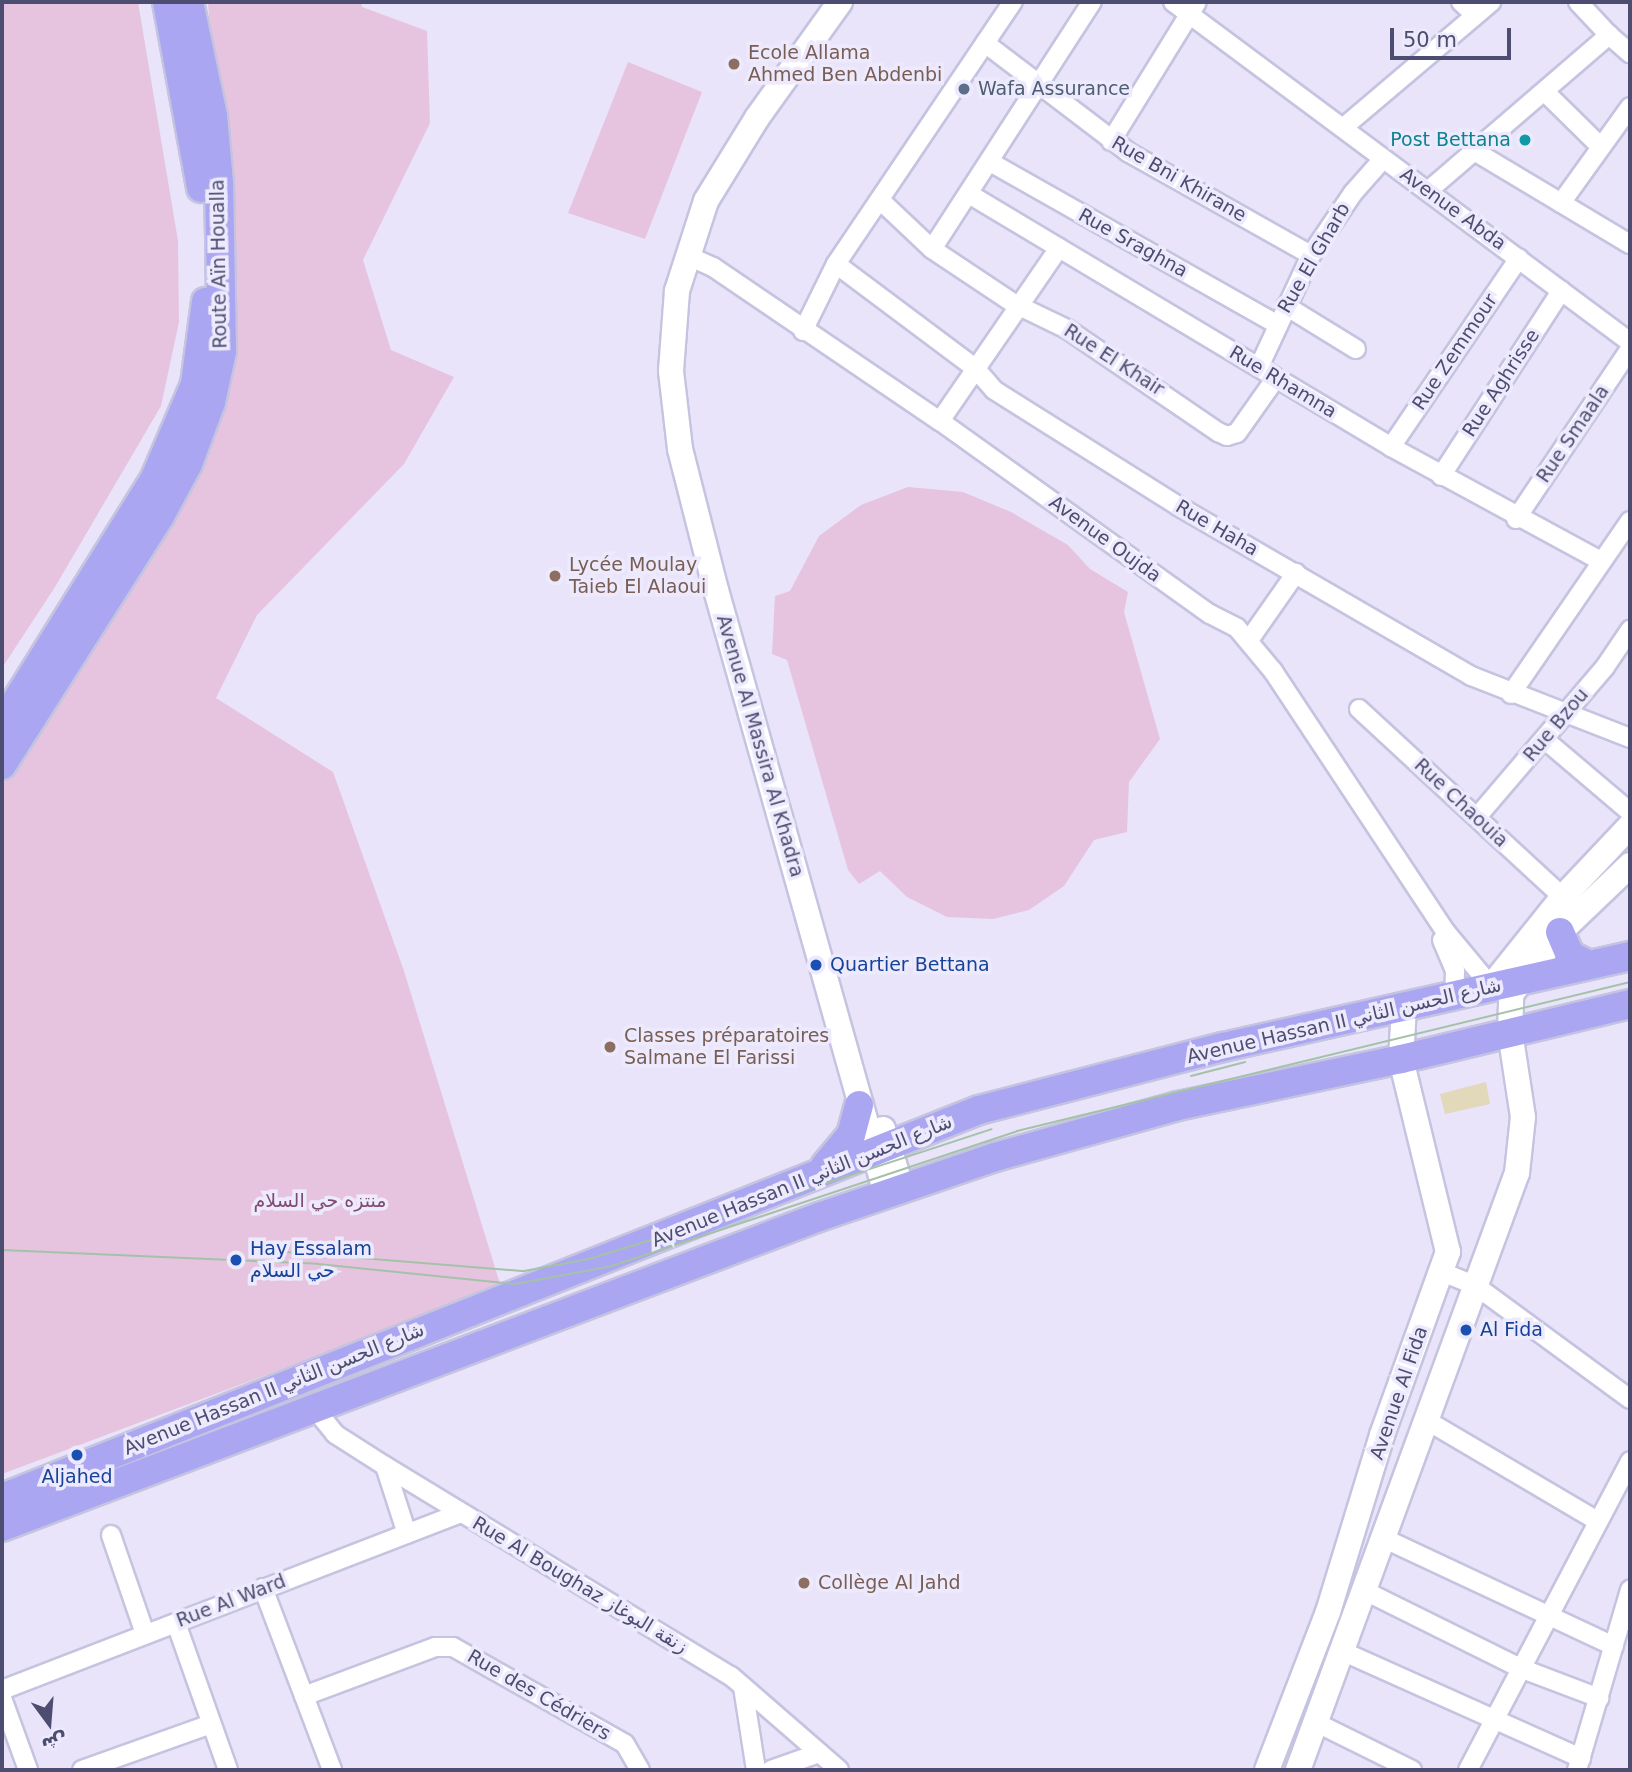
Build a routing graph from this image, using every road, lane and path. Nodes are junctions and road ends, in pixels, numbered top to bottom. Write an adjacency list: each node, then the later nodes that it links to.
1 (167, 2): 59 (highway, Route Aïn Houalla)
2 (189, 2): 62 (highway, Route Aïn Houalla)
3 (840, 2): 34 (main road, Avenue Al Massira Al Khadra)
4 (857, 2): 34 (main road, Avenue Al Massira Al Khadra)
5 (1013, 2): 14 (street)
6 (1092, 2): 16 (street)
7 (1173, 2): 11 (street, Avenue Abda)
8 (1461, 2): 12 (street)
9 (1491, 2): 12 (street)
10 (1578, 2): 13 (street)
11 (1193, 8): 19 (street, Avenue Abda); 20 (street)
12 (1475, 15): 19 (street)
13 (1609, 35): 15 (street); 17 (street)
14 (985, 43): 16 (street, Rue Bni Khirane); 27 (street)
15 (1630, 53)
16 (1039, 84): 20 (street, Rue Bni Khirane); 24 (street)
17 (1545, 92): 21 (street); 22 (street)
18 (1630, 107): 21 (street)
19 (1345, 126): 23 (street, Avenue Abda)
20 (1111, 141): 32 (street, Rue Bni Khirane)
21 (1600, 146): 28 (street)
22 (1476, 152): 25 (street); 28 (street)
23 (1383, 159): 25 (street, Avenue Abda); 32 (street, Rue El Gharb)
24 (990, 162): 26 (street); 39 (street, Rue Sraghna)
25 (1429, 190): 33 (street, Avenue Abda)
26 (969, 194): 30 (street, Rue Rhamna); 31 (street)
27 (880, 200): 31 (street, Rue El Khair); 35 (street)
28 (1561, 202): 29 (street)
29 (1627, 235)
30 (1059, 248): 37 (street); 44 (street, Rue Rhamna)
31 (932, 249): 37 (street, Rue El Khair)
32 (1311, 255): 38 (street, Rue El Gharb)
33 (1519, 257): 36 (street, Avenue Abda); 48 (street, Rue Zemmour)
34 (692, 258): 40 (street, Avenue Oujda); 79 (main road, Avenue Al Massira Al Khadra); 80 (main road, Avenue Al Massira Al Khadra)
35 (836, 264): 40 (street); 45 (street, Rue Haha)
36 (1561, 291): 41 (street, Avenue Abda); 49 (street, Rue Aghrisse)
37 (1024, 305): 45 (street); 46 (street, Rue El Khair)
38 (1286, 306): 39 (street, Rue El Gharb); 42 (street)
39 (1276, 324): 44 (street, Rue El Gharb)
40 (803, 331): 47 (street, Avenue Oujda)
41 (1630, 342)
42 (1356, 349)
43 (1630, 349): 50 (street, Rue Smaala)
44 (1259, 367): 46 (street, Rue Rhamna)
45 (975, 368): 47 (street); 53 (street, Rue Haha)
46 (1276, 378): 48 (street, Rue Rhamna)
47 (940, 421): 55 (street, Avenue Oujda)
48 (1391, 447): 49 (street, Rue Rhamna)
49 (1441, 476): 50 (street, Rue Rhamna)
50 (1516, 519): 52 (street, Rue Rhamna)
51 (1630, 521): 52 (street)
52 (1601, 561): 56 (street)
53 (1296, 573): 55 (street); 56 (street, Rue Haha)
54 (1630, 630): 58 (street, Rue Bzou)
55 (1249, 640): 68 (street, Avenue Oujda)
56 (1511, 694): 58 (street, Rue Haha)
57 (1359, 709): 64 (street, Rue Chaouia)
58 (1563, 714): 60 (street, Rue Haha); 61 (street, Rue Bzou)
59 (2, 724)
60 (1630, 738)
61 (1544, 740): 63 (street); 64 (street, Rue Bzou)
62 (2, 765)
63 (1630, 812)
64 (1477, 817): 67 (street, Rue Chaouia)
65 (1630, 826): 67 (main road)
66 (1630, 865): 69 (main road)
67 (1563, 897): 73 (main road)
68 (1433, 913): 73 (street, Avenue Oujda); 74 (street, Avenue Oujda)
69 (1560, 932): 71 (highway); 72 (main road)
70 (1630, 956): 71 (highway, Avenue Hassan II شارع الحسن الثاني)
71 (1587, 964): 72 (highway, Avenue Hassan II شارع الحسن الثاني)
72 (1518, 981): 73 (highway, Avenue Hassan II شارع الحسن الثاني); 77 (main road)
73 (1490, 988): 74 (highway, Avenue Hassan II شارع الحسن الثاني); 77 (street, Avenue Oujda)
74 (1454, 996): 76 (highway, Avenue Hassan II شارع الحسن الثاني)
75 (1630, 1004): 77 (highway, Avenue Hassan II شارع الحسن الثاني)
76 (1404, 1007): 78 (main road, Avenue Al Fida); 80 (highway, Avenue Hassan II شارع الحسن الثاني)
77 (1509, 1020): 78 (highway, Avenue Hassan II شارع الحسن الثاني); 84 (main road, Avenue Al Fida)
78 (1401, 1059): 82 (highway, Avenue Hassan II شارع الحسن الثاني); 83 (main road, Avenue Al Fida)
79 (859, 1105): 80 (main road, Avenue Al Massira Al Khadra); 81 (highway)
80 (879, 1148): 81 (highway, Avenue Hassan II شارع الحسن الثاني); 82 (main road, Avenue Al Massira Al Khadra)
81 (820, 1170): 92 (highway, Avenue Hassan II شارع الحسن الثاني)
82 (894, 1191): 86 (highway, Avenue Hassan II شارع الحسن الثاني)
83 (1442, 1272): 84 (street); 88 (main road, Avenue Al Fida)
84 (1476, 1286): 85 (street); 87 (main road, Avenue Al Fida)
85 (1630, 1399)
86 (315, 1409): 91 (street, Rue Al Boughaz زنقة البوغاز); 95 (highway, Avenue Hassan II شارع الحسن الثاني)
87 (1426, 1420): 89 (main road, Avenue Al Fida); 94 (street)
88 (1382, 1435): 89 (main road); 126 (main road, Avenue Al Fida)
89 (1416, 1447): 98 (main road, Avenue Al Fida)
90 (1630, 1461): 94 (street)
91 (385, 1466): 93 (street, Rue Al Boughaz زنقة البوغاز); 96 (street)
92 (2, 1498)
93 (460, 1513): 96 (street, Rue Al Ward); 108 (street, Rue Al Boughaz زنقة البوغاز)
94 (1596, 1520): 102 (street)
95 (2, 1527)
96 (407, 1534): 99 (street, Rue Al Ward)
97 (111, 1535): 104 (street)
98 (1383, 1538): 101 (main road, Avenue Al Fida); 102 (street)
99 (263, 1588): 103 (street, Rue Al Ward); 110 (street)
100 (1630, 1590): 105 (street)
101 (1365, 1591): 106 (main road, Avenue Al Fida); 107 (street)
102 (1545, 1616): 105 (street); 107 (street)
103 (176, 1623): 104 (street, Rue Al Ward); 115 (street)
104 (145, 1634): 109 (street, Rue Al Ward)
105 (1614, 1646): 112 (street)
106 (1344, 1651): 113 (street); 114 (main road, Avenue Al Fida)
107 (1520, 1668): 112 (street); 113 (street)
108 (743, 1686): 116 (street, Rue Al Boughaz زنقة البوغاز); 123 (street)
109 (2, 1690)
110 (304, 1696): 121 (street); 122 (street, Rue des Cédriers)
111 (2, 1698): 118 (street)
112 (1599, 1698): 117 (street)
113 (1492, 1721): 117 (street); 129 (street)
114 (1317, 1723): 127 (main road, Avenue Al Fida); 128 (street)
115 (211, 1724): 119 (street); 120 (street)
116 (819, 1753): 124 (street); 125 (street, Rue Al Boughaz زنقة البوغاز)
117 (1579, 1764)
118 (28, 1770)
119 (82, 1770)
120 (228, 1770)
121 (332, 1770)
122 (640, 1770)
123 (755, 1770)
124 (771, 1770)
125 (839, 1770)
126 (1268, 1770)
127 (1298, 1770)
128 (1412, 1770)
129 (1468, 1770)

